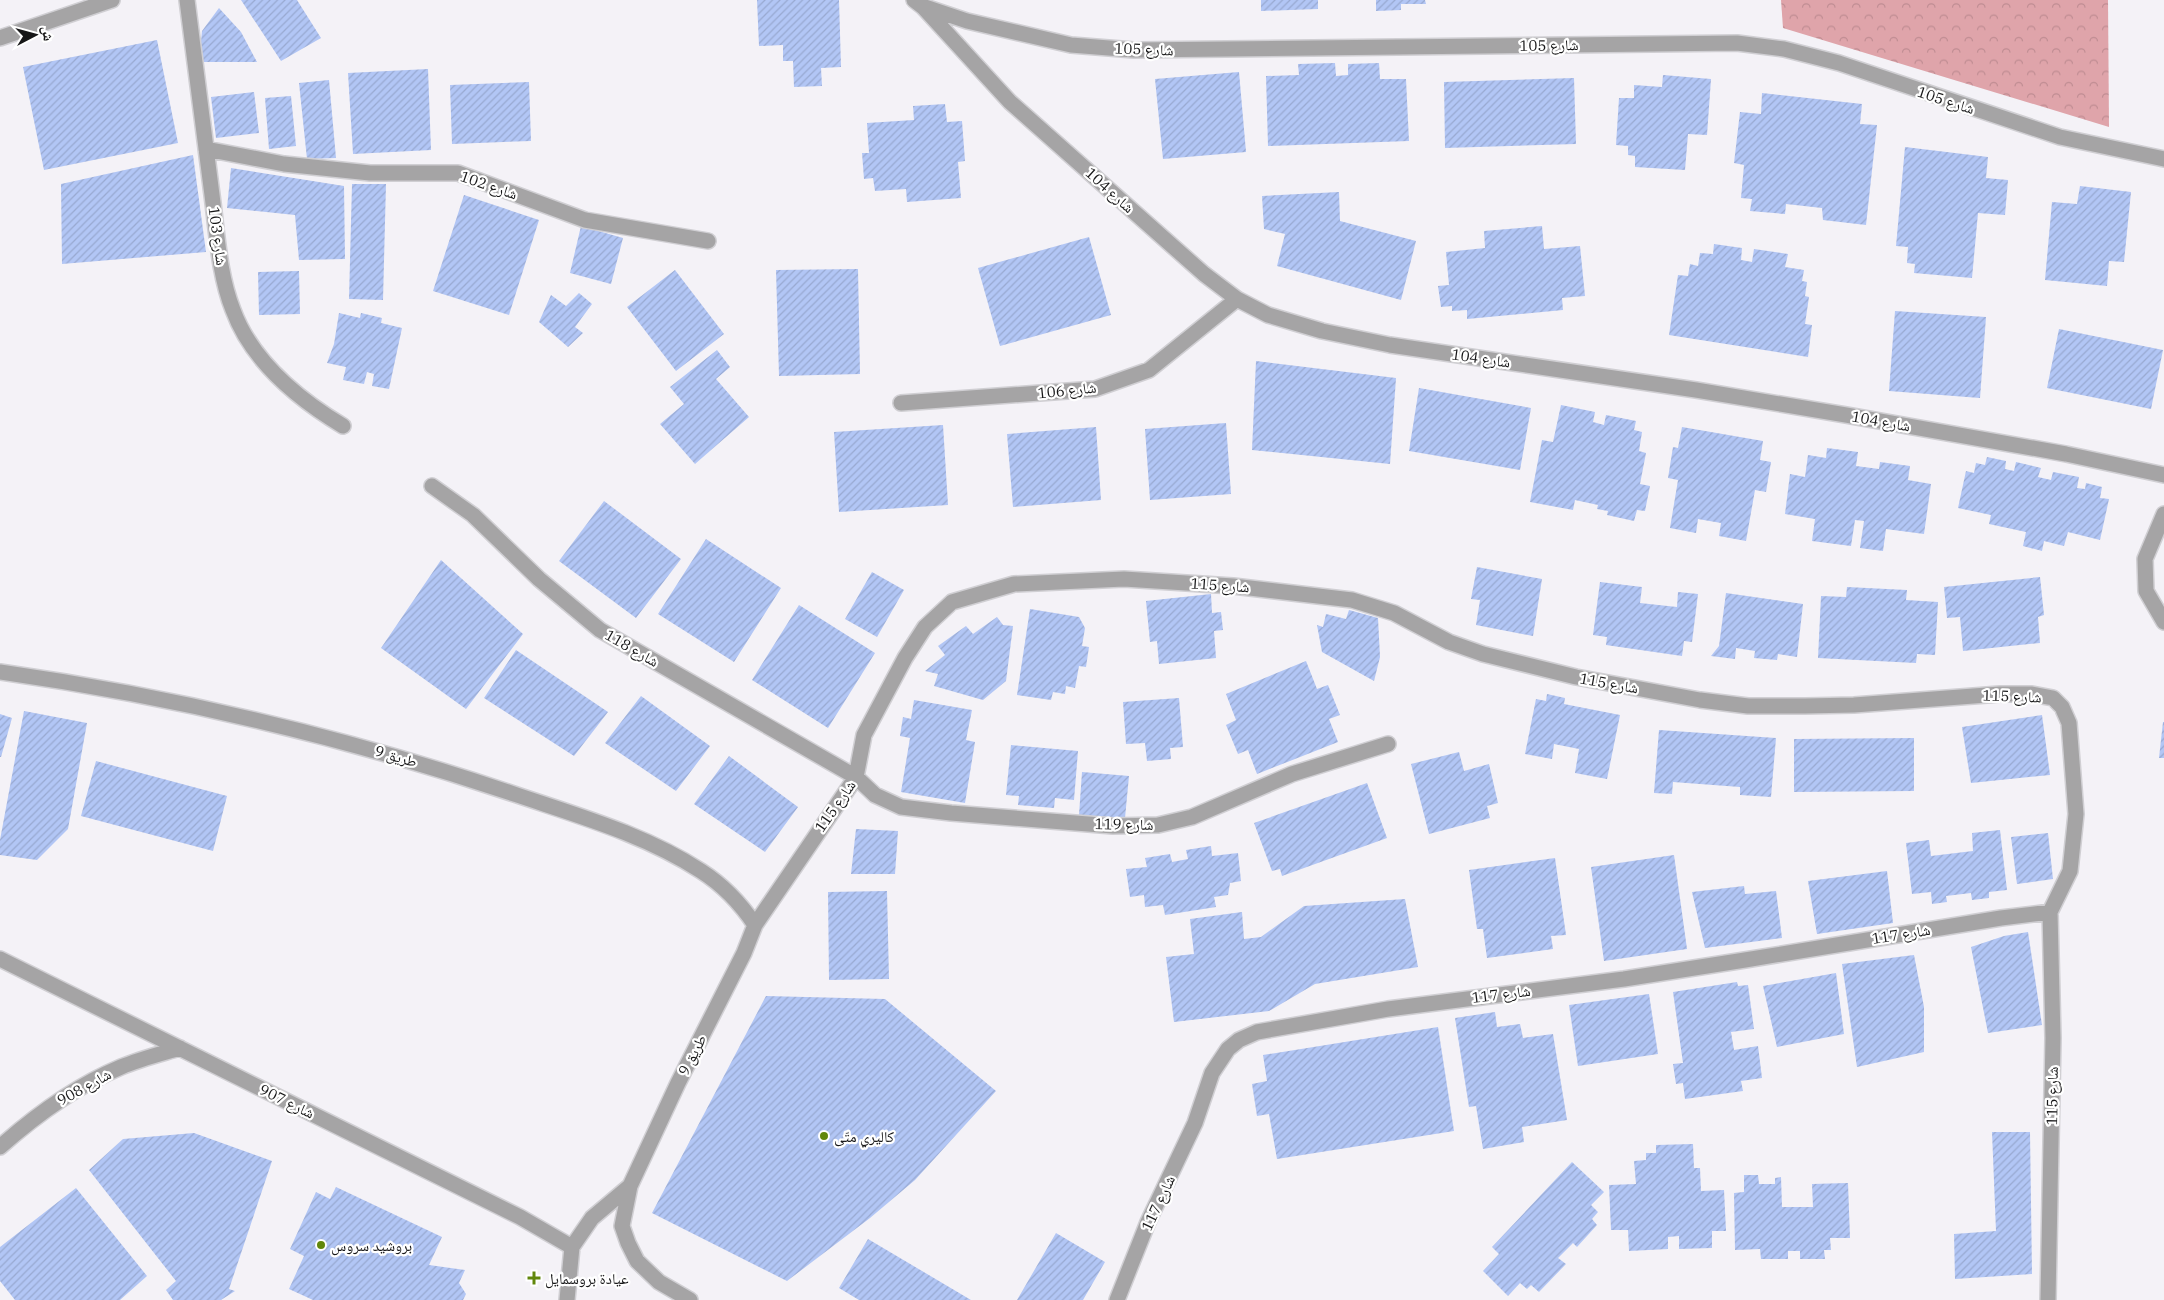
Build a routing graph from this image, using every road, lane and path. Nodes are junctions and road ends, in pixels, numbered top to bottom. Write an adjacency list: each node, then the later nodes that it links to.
1 (112, 0): 4 (street)
2 (187, 0): 5 (street, شارع 103)
3 (918, 3): 6 (street, شارع 105); 8 (street, شارع 104)
4 (0, 38)
5 (206, 149): 7 (street, شارع 102); 10 (street, شارع 103)
6 (2164, 159)
7 (708, 241)
8 (1237, 299): 9 (street, شارع 106); 11 (street, شارع 104)
9 (901, 403)
10 (343, 426)
11 (2164, 475)
12 (432, 486): 17 (street, شارع 118)
13 (2164, 514): 14 (street)
14 (2164, 622)
15 (0, 672): 19 (street, طريق 9)
16 (1388, 744): 17 (street, شارع 119)
17 (856, 777): 18 (street, شارع 115); 19 (street, شارع 115)
18 (2050, 912): 27 (street, شارع 117); 28 (street, شارع 115)
19 (755, 925): 23 (street, 9 طريق)
20 (0, 959): 21 (street, شارع 907)
21 (180, 1048): 22 (street, شارع 908); 24 (street, شارع 907)
22 (0, 1146)
23 (630, 1186): 24 (street, 9 طريق); 26 (street, 9 طريق)
24 (572, 1247): 25 (street, 9 طريق)
25 (567, 1300)
26 (690, 1300)
27 (1116, 1300)
28 (2048, 1300)

